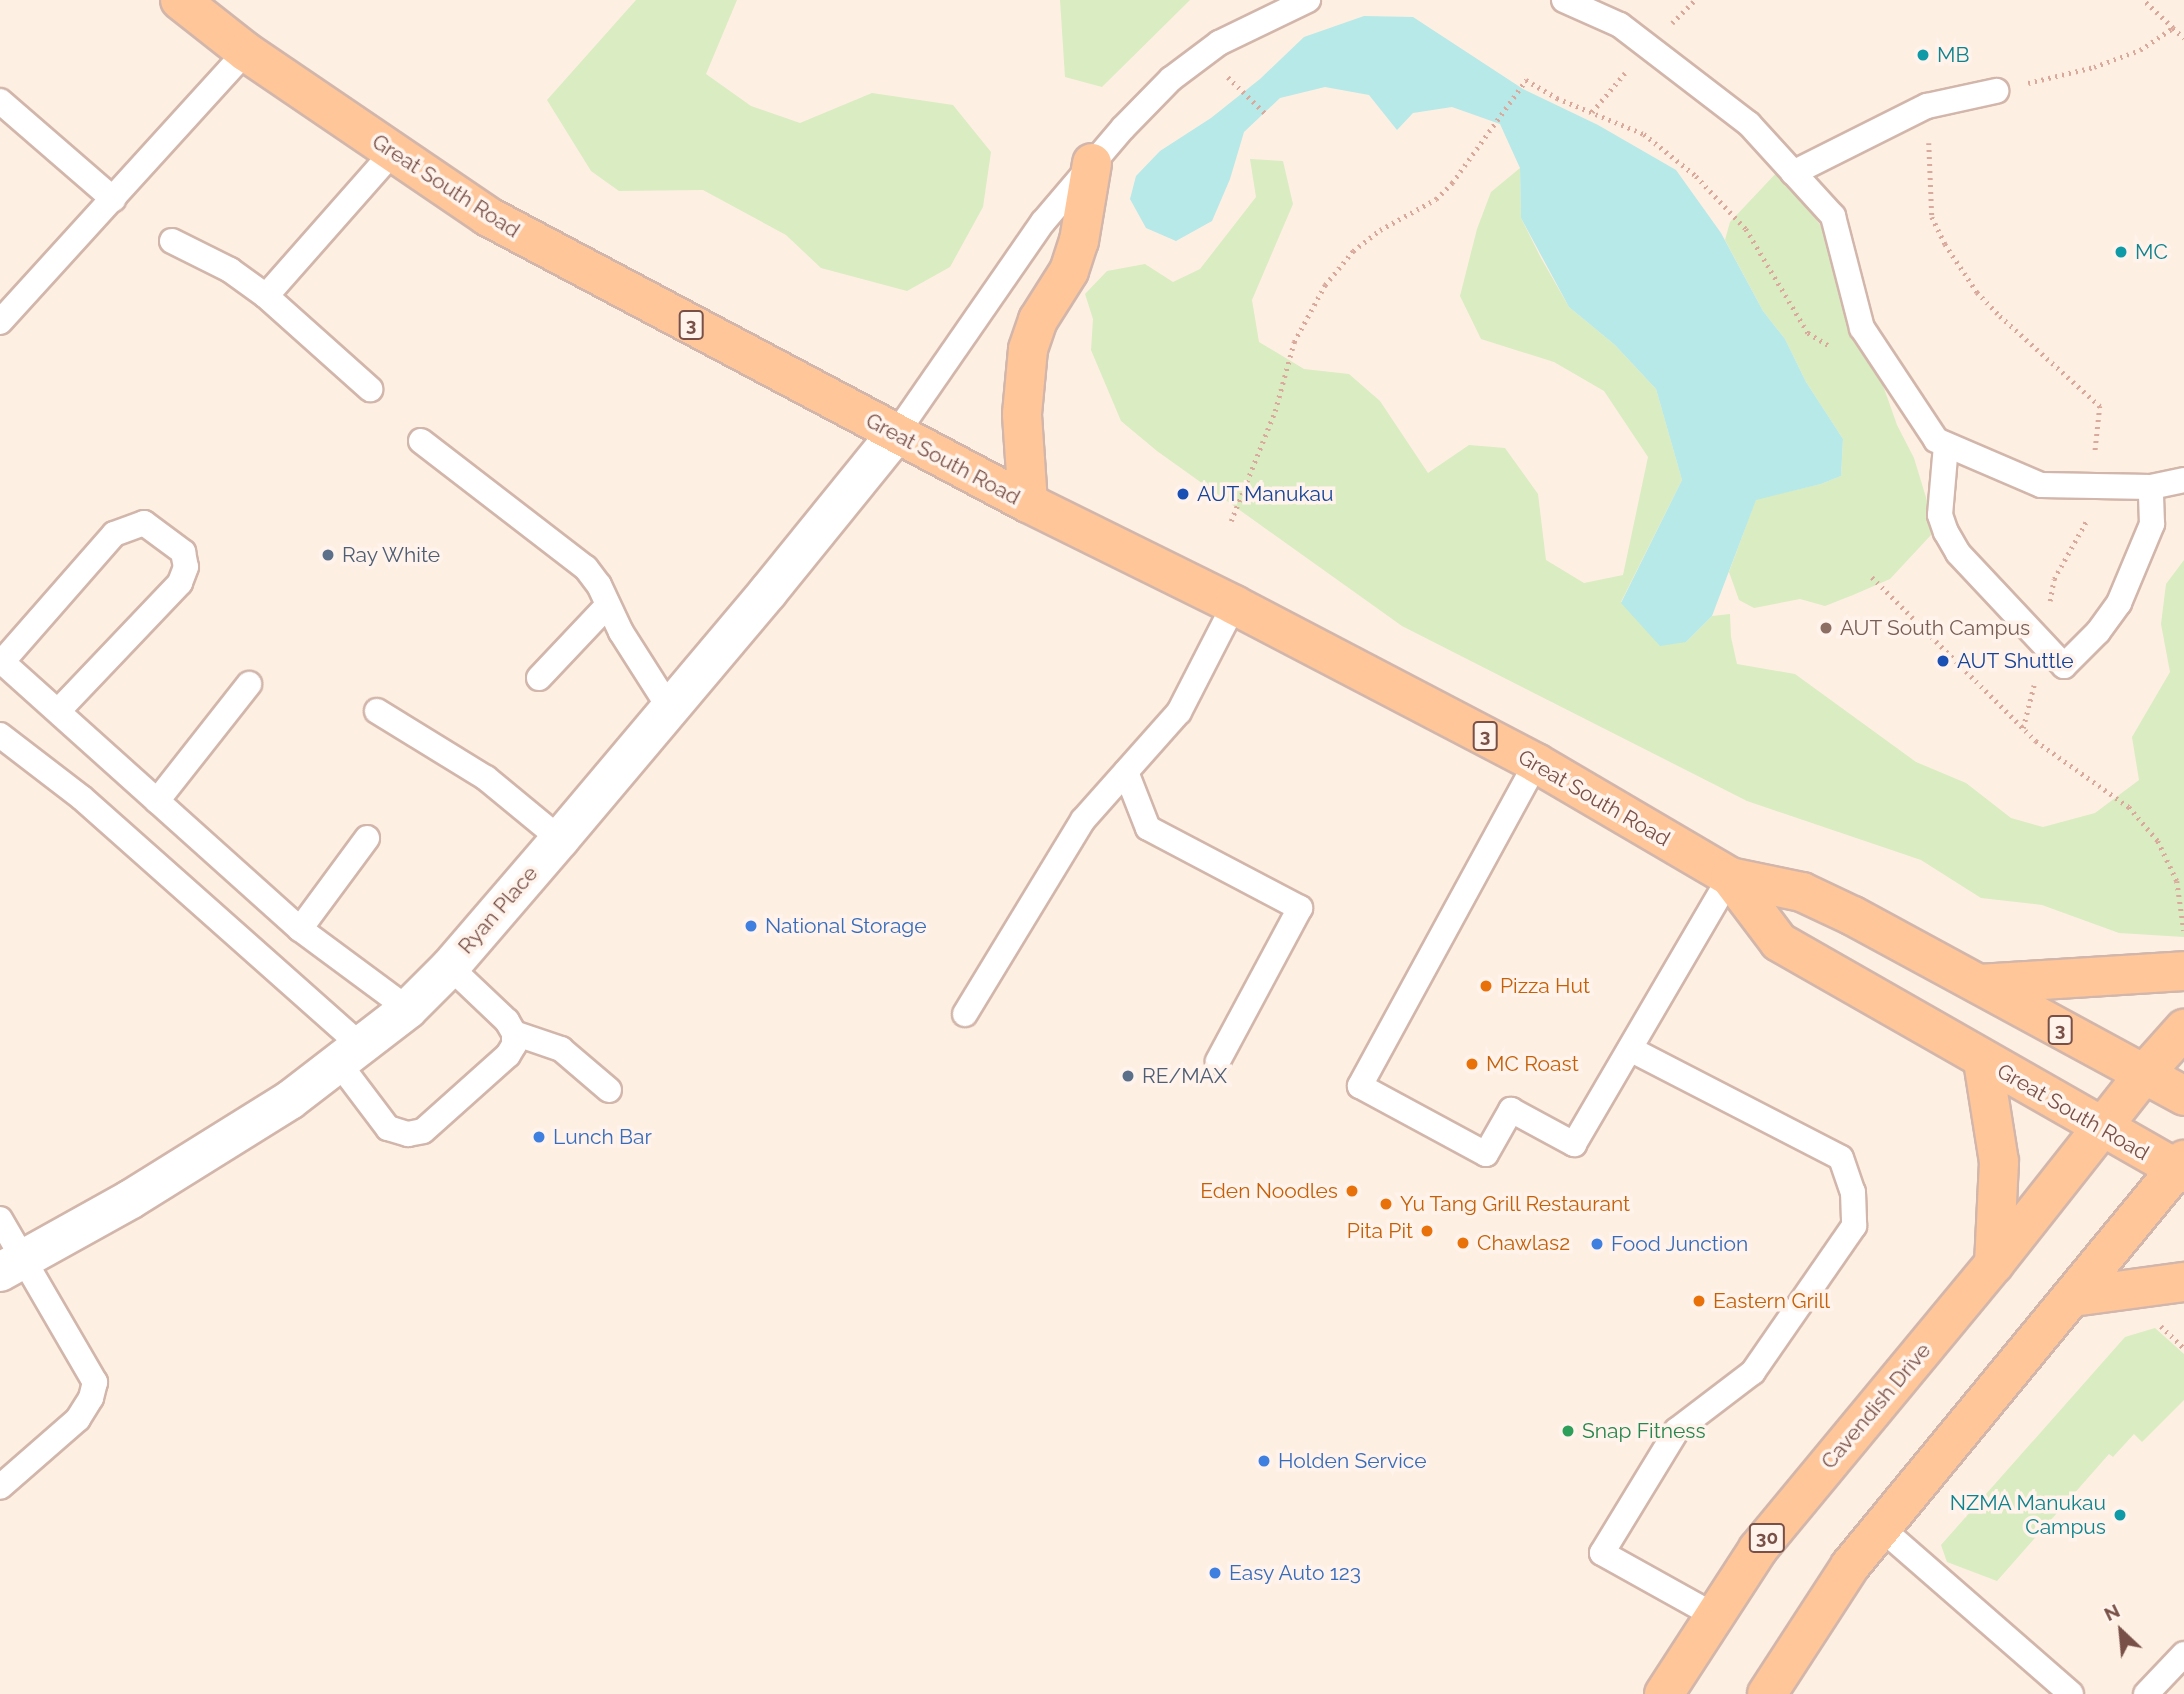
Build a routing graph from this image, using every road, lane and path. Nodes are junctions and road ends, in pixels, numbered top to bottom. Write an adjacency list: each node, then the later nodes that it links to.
1 (180, 0): 8 (main road, Great South Road / 3)
2 (1308, 0): 16 (lane)
3 (1564, 0): 7 (lane)
4 (2143, 0): 5 (path)
5 (2173, 28): 6 (path); 9 (path)
6 (2184, 38)
7 (1648, 47): 14 (path); 17 (lane)
8 (246, 52): 15 (main road, Great South Road / 3); 18 (lane)
9 (1996, 91): 12 (lane)
10 (1243, 92): 13 (path)
11 (0, 102): 18 (lane)
12 (1927, 106): 17 (lane); 28 (path)
13 (1265, 113)
14 (1592, 113): 22 (path); 31 (path)
15 (393, 152): 20 (lane); 24 (main road, Great South Road / 3)
16 (1093, 163): 24 (lane); 30 (main road)
17 (1793, 173): 22 (lane)
18 (113, 199): 21 (lane)
19 (172, 241): 20 (lane)
20 (266, 296): 23 (lane)
21 (0, 322)
22 (1886, 365): 26 (lane)
23 (370, 389)
24 (896, 434): 30 (main road, Great South Road / 3); 39 (street, Ryan Place)
25 (421, 441): 33 (lane)
26 (1946, 445): 28 (lane); 35 (lane)
27 (2184, 480): 29 (lane)
28 (2091, 486): 29 (lane); 35 (path)
29 (2151, 487): 35 (lane)
30 (1028, 503): 34 (main road, Great South Road / 3)
31 (1231, 521)
32 (1872, 577): 42 (path)
33 (608, 605): 37 (lane); 39 (lane)
34 (1234, 605): 44 (main road, Great South Road / 3); 45 (lane)
35 (2044, 645): 42 (path)
36 (1, 661): 40 (lane); 40 (lane)
37 (539, 678)
38 (249, 684): 46 (lane)
39 (670, 709): 48 (street, Ryan Place)
40 (58, 711): 46 (lane)
41 (377, 712): 48 (lane)
42 (2023, 728): 51 (path)
43 (0, 735): 60 (lane)
44 (1536, 763): 49 (main road, Great South Road / 3); 59 (lane)
45 (1126, 772): 56 (lane); 61 (lane)
46 (158, 801): 50 (lane)
47 (367, 838): 50 (lane)
48 (560, 839): 52 (street, Ryan Place)
49 (1730, 877): 54 (main road, Great South Road / 3); 59 (lane); 62 (main road, Great South Road / 3)
50 (300, 929): 55 (lane)
51 (2184, 936)
52 (450, 967): 55 (street, Ryan Place); 58 (lane)
53 (2184, 971): 54 (main road)
54 (1979, 984): 63 (main road, Great South Road / 3)
55 (408, 1009): 60 (street, Ryan Place)
56 (965, 1013)
57 (2184, 1028): 63 (main road, 30)
58 (514, 1033): 60 (lane); 64 (lane)
59 (1630, 1049): 77 (lane)
60 (349, 1054): 70 (street, Ryan Place)
61 (1218, 1061)
62 (1983, 1061): 66 (main road, Great South Road / 3); 69 (main road)
63 (2143, 1075): 65 (main road, Great South Road / 3); 66 (main road, 30)
64 (609, 1090)
65 (2184, 1096)
66 (2100, 1127): 67 (main road, Great South Road / 3); 69 (main road, Cavendish Drive / 30)
67 (2181, 1168): 72 (main road)
68 (0, 1219): 70 (lane)
69 (1994, 1264): 77 (main road, Cavendish Drive / 30)
70 (12, 1265): 75 (lane)
71 (2184, 1282): 72 (main road)
72 (2073, 1297): 76 (main road)
73 (2157, 1319): 74 (path)
74 (2184, 1348)
75 (0, 1487)
76 (1881, 1528): 80 (main road); 81 (lane)
77 (1715, 1616): 79 (main road, Cavendish Drive / 30)
78 (2184, 1654): 82 (lane)
79 (1664, 1694)
80 (1767, 1694)
81 (2071, 1694)
82 (2146, 1694)

